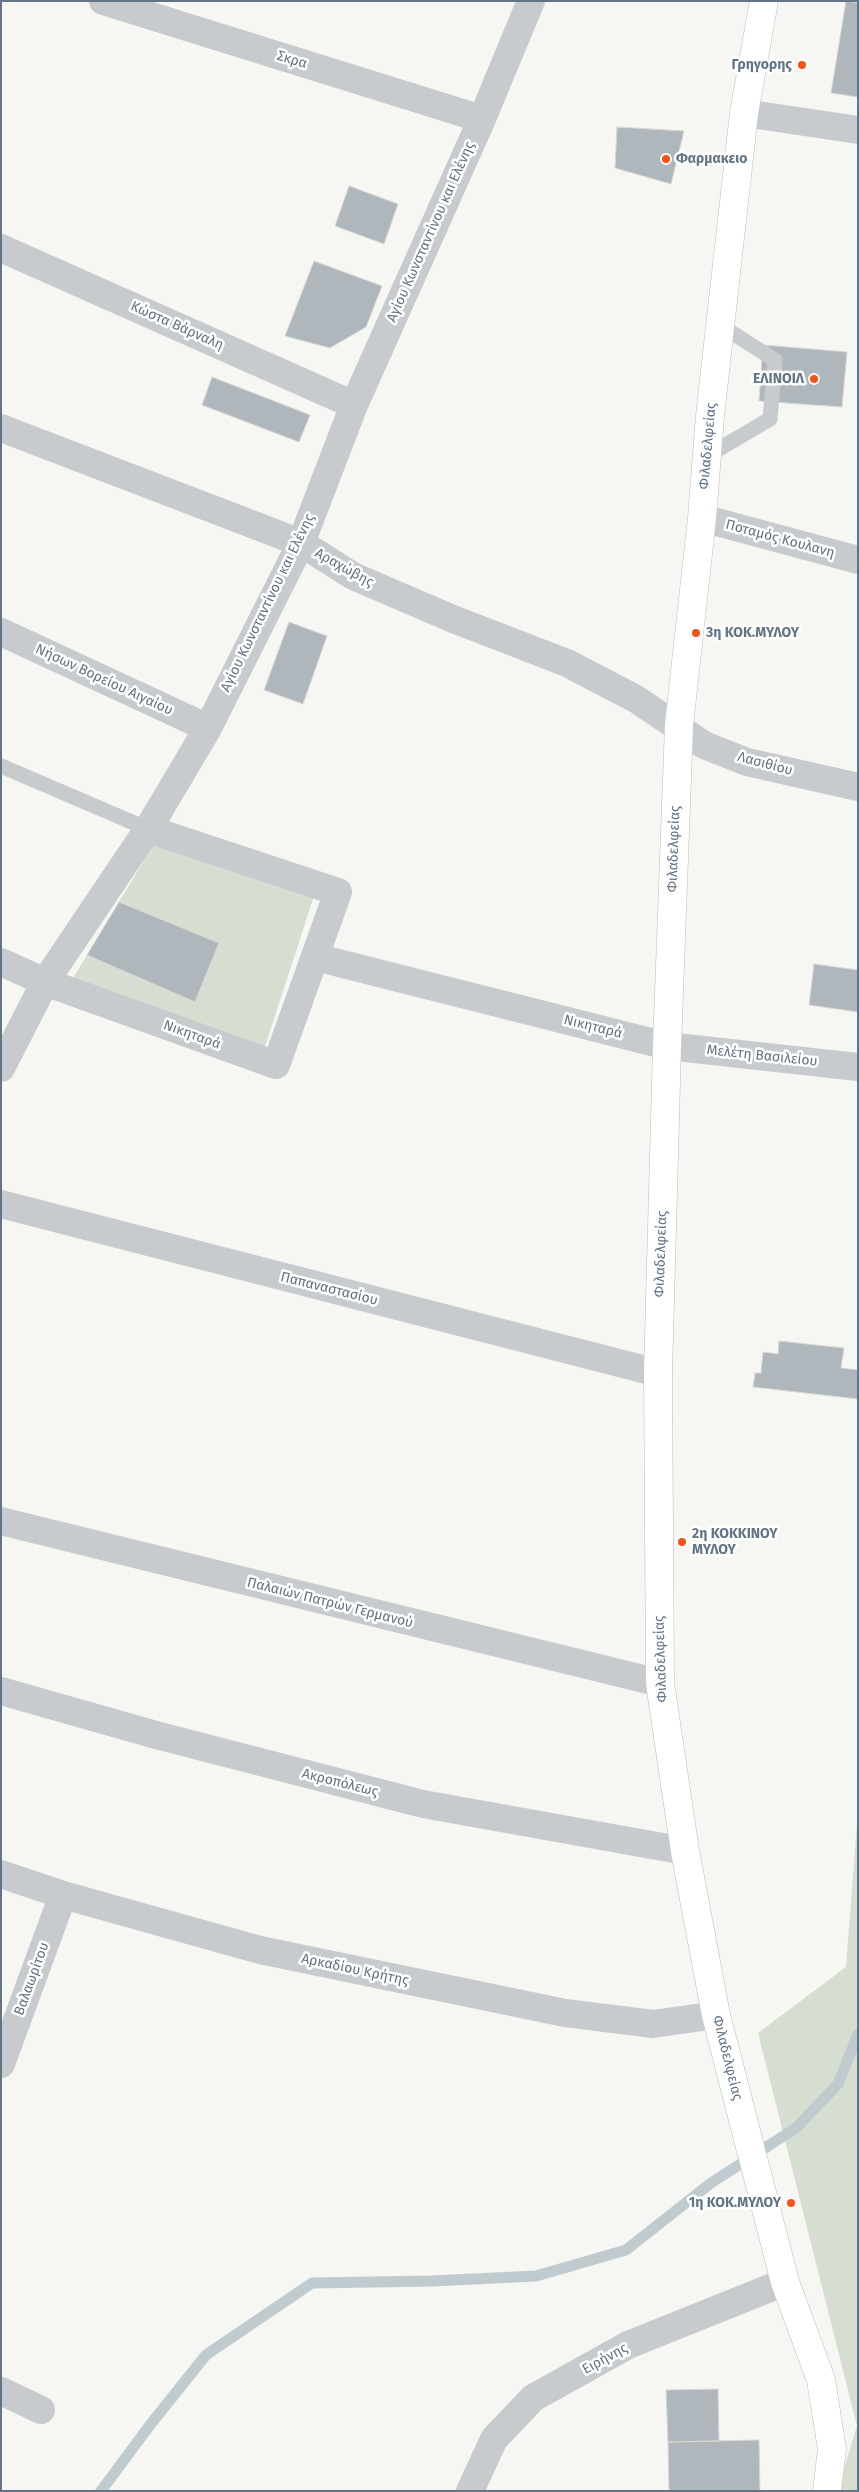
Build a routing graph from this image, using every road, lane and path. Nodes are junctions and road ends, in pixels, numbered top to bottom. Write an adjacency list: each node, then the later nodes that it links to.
1 (103, 1): 5 (street, Σκρα)
2 (531, 1): 5 (street, Αγίου Κωνσταντίνου και Ελένης)
3 (764, 1): 4 (main road, Φιλαδελφείας)
4 (744, 113): 6 (street); 8 (main road, Φιλαδελφείας)
5 (482, 119): 9 (street, Αγίου Κωνσταντίνου και Ελένης)
6 (858, 130)
7 (1, 248): 9 (street, Κώστα Βάρναλη)
8 (720, 325): 11 (main road, Φιλαδελφείας); 11 (lane)
9 (354, 405): 13 (street, Αγίου Κωνσταντίνου και Ελένης)
10 (1, 428): 13 (street, Αραχώβης)
11 (707, 456): 12 (main road, Φιλαδελφείας)
12 (702, 518): 14 (street, Ποταμός Κουλανη); 16 (main road, Φιλαδελφείας)
13 (301, 543): 16 (street, Αραχώβης); 17 (street, Αγίου Κωνσταντίνου και Ελένης)
14 (858, 560)
15 (1, 632): 17 (street, Νήσων Βορείου Αιγαίου)
16 (679, 725): 19 (street, Λασιθίου); 24 (main road, Φιλαδελφείας)
17 (208, 728): 20 (street, Αγίου Κωνσταντίνου και Ελένης)
18 (1, 766): 20 (lane)
19 (858, 787)
20 (148, 829): 21 (street, Νικηταρά); 23 (street, Αγίου Κωνσταντίνου και Ελένης)
21 (315, 957): 23 (street, Νικηταρά); 24 (street, Νικηταρά)
22 (1, 962): 23 (street, Νικηταρά)
23 (45, 982): 26 (street, Αγίου Κωνσταντίνου και Ελένης)
24 (667, 1046): 25 (street, Μελέτη Βασιλείου); 28 (main road, Φιλαδελφείας)
25 (858, 1067)
26 (1, 1068)
27 (1, 1204): 28 (street, Παπαναστασίου)
28 (658, 1373): 30 (main road, Φιλαδελφείας)
29 (1, 1521): 30 (street, Παλαιών Πατρών Γερμανού)
30 (660, 1683): 32 (main road, Φιλαδελφείας)
31 (1, 1691): 32 (street, Ακροπόλεως)
32 (684, 1851): 35 (main road, Φιλαδελφείας)
33 (1, 1874): 34 (street, Αρκαδίου Κρήτης)
34 (63, 1895): 35 (street, Αρκαδίου Κρήτης); 36 (street, Βαλαωρίτου)
35 (716, 2014): 37 (main road, Φιλαδελφείας)
36 (1, 2064)
37 (785, 2282): 40 (street, Ειρήνης); 41 (main road, Φιλαδελφείας)
38 (1, 2391): 39 (street)
39 (41, 2410)
40 (470, 2491)
41 (827, 2491)

